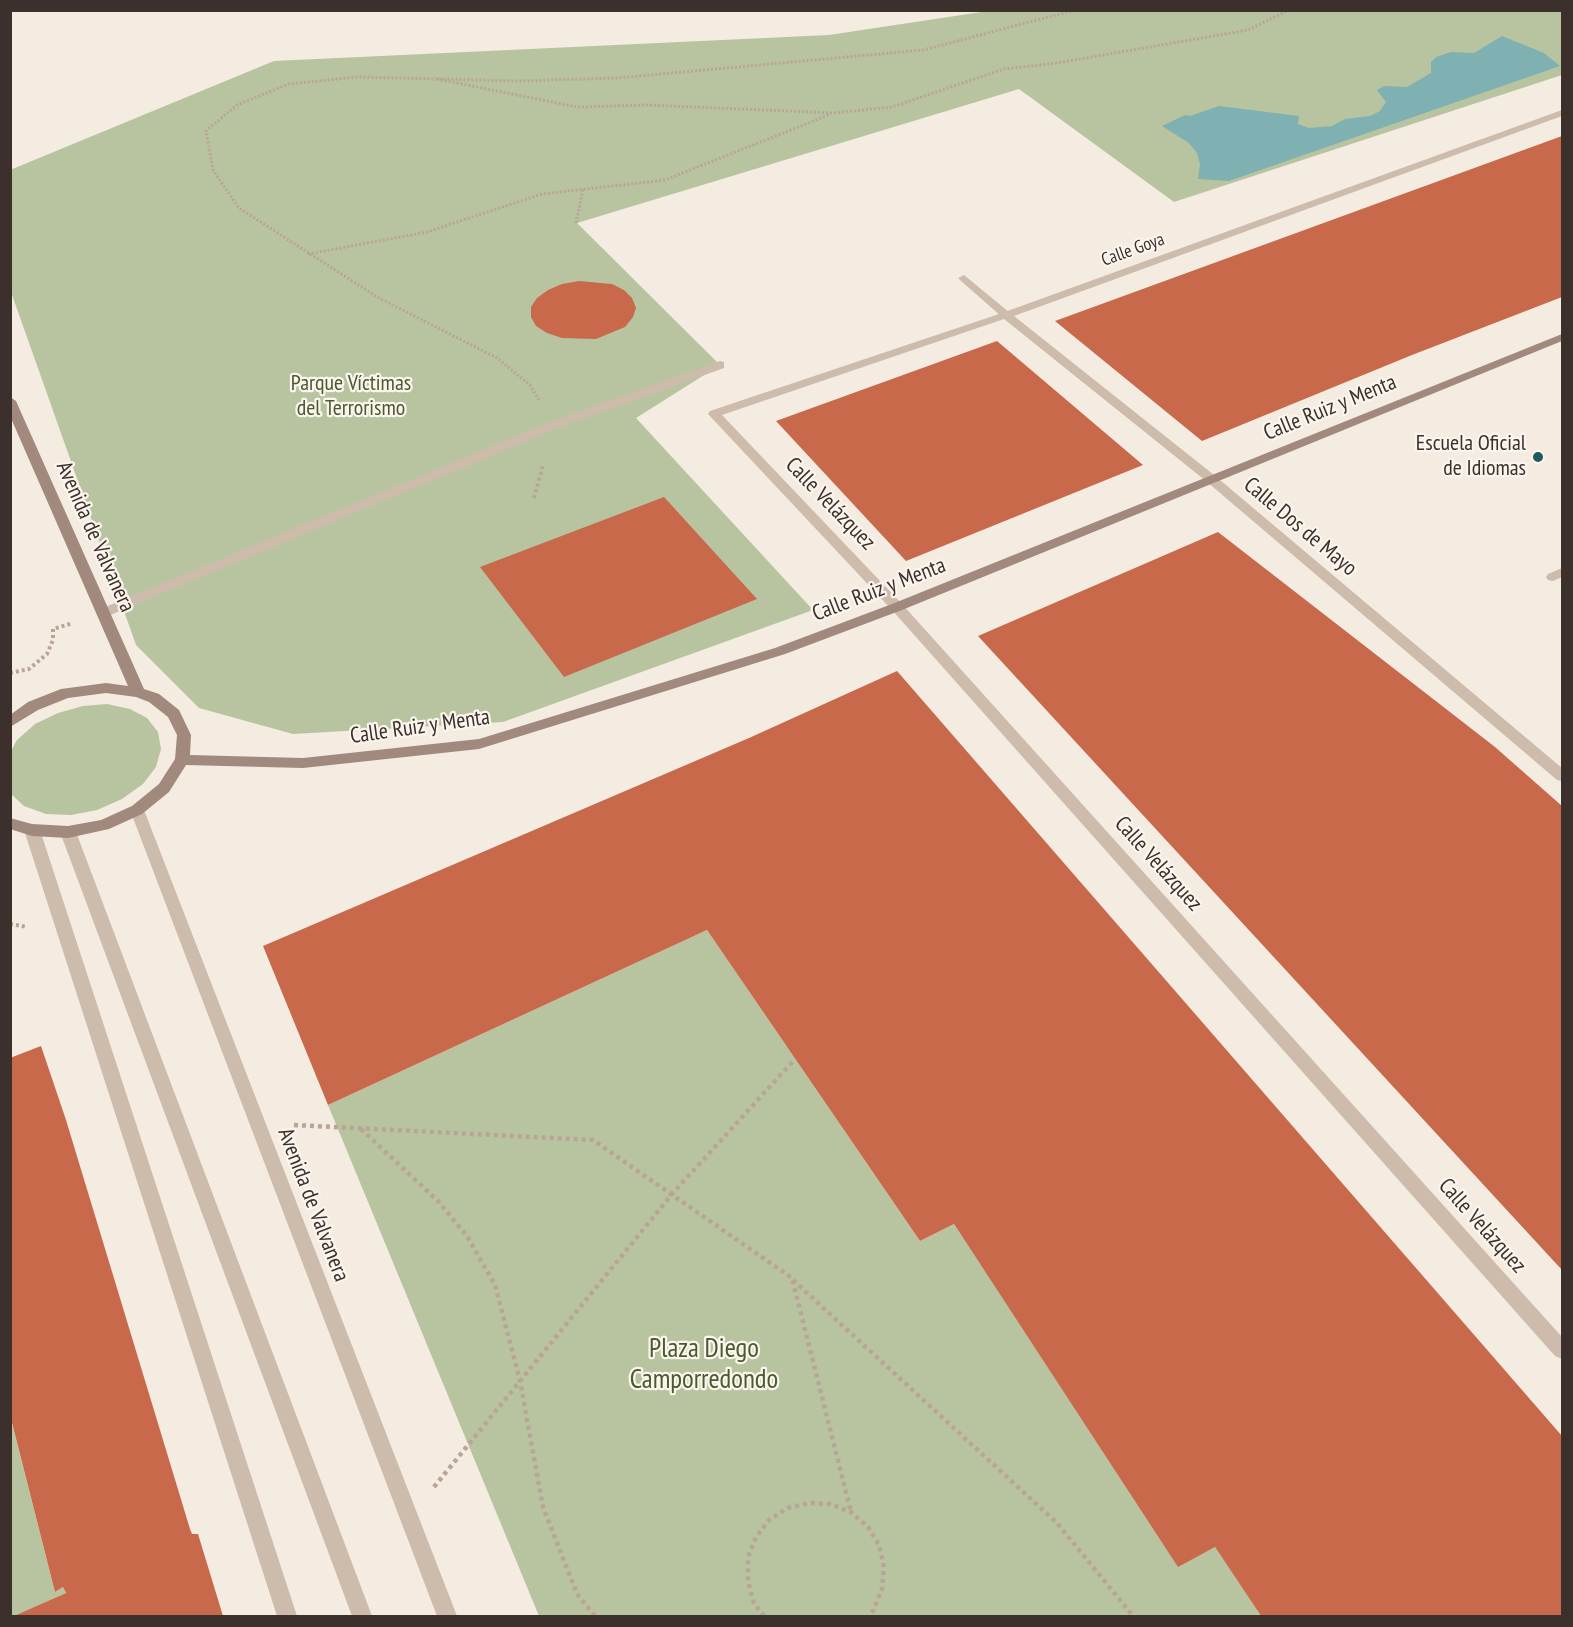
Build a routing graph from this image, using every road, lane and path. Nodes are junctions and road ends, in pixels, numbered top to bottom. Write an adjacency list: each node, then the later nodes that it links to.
1 (1075, 10): 3 (path)
2 (1289, 10): 4 (path)
3 (424, 77): 4 (path); 8 (path)
4 (834, 113): 6 (path)
5 (1563, 113): 10 (street, Calle Goya)
6 (583, 189): 7 (path); 8 (path)
7 (576, 223)
8 (308, 255): 15 (path)
9 (964, 278): 10 (street, Calle Dos de Mayo)
10 (1006, 315): 14 (street, Calle Goya); 16 (street, Calle Dos de Mayo)
11 (1563, 337): 16 (street, Calle Ruiz y Menta)
12 (720, 365): 15 (street)
13 (10, 401): 19 (street, Avenida de Valvanera)
14 (714, 414): 18 (street, Calle Velázquez)
15 (554, 425): 17 (path); 19 (street)
16 (1210, 478): 18 (street, Calle Ruiz y Menta); 24 (street, Calle Dos de Mayo)
17 (534, 498)
18 (897, 607): 23 (street, Calle Ruiz y Menta); 34 (street, Calle Velázquez)
19 (103, 613): 20 (path); 21 (street, Avenida de Valvanera)
20 (10, 673)
21 (138, 692): 22 (street); 23 (street)
22 (10, 722)
23 (182, 760): 25 (street)
24 (1563, 776)
25 (137, 810): 28 (street); 30 (street, Avenida de Valvanera)
26 (10, 823): 27 (street)
27 (32, 830): 28 (street); 38 (street)
28 (68, 832): 39 (street)
29 (795, 1059): 32 (path)
30 (258, 1124): 31 (path); 37 (street, Avenida de Valvanera)
31 (361, 1128): 32 (path); 35 (path)
32 (672, 1194): 33 (path); 35 (path)
33 (792, 1278): 36 (path); 44 (path)
34 (1563, 1350)
35 (520, 1382): 37 (path); 41 (path)
36 (851, 1512): 42 (path); 43 (path)
37 (409, 1518): 40 (street, Avenida de Valvanera)
38 (287, 1617)
39 (362, 1617)
40 (447, 1617)
41 (595, 1617)
42 (764, 1617)
43 (868, 1617)
44 (1133, 1617)

